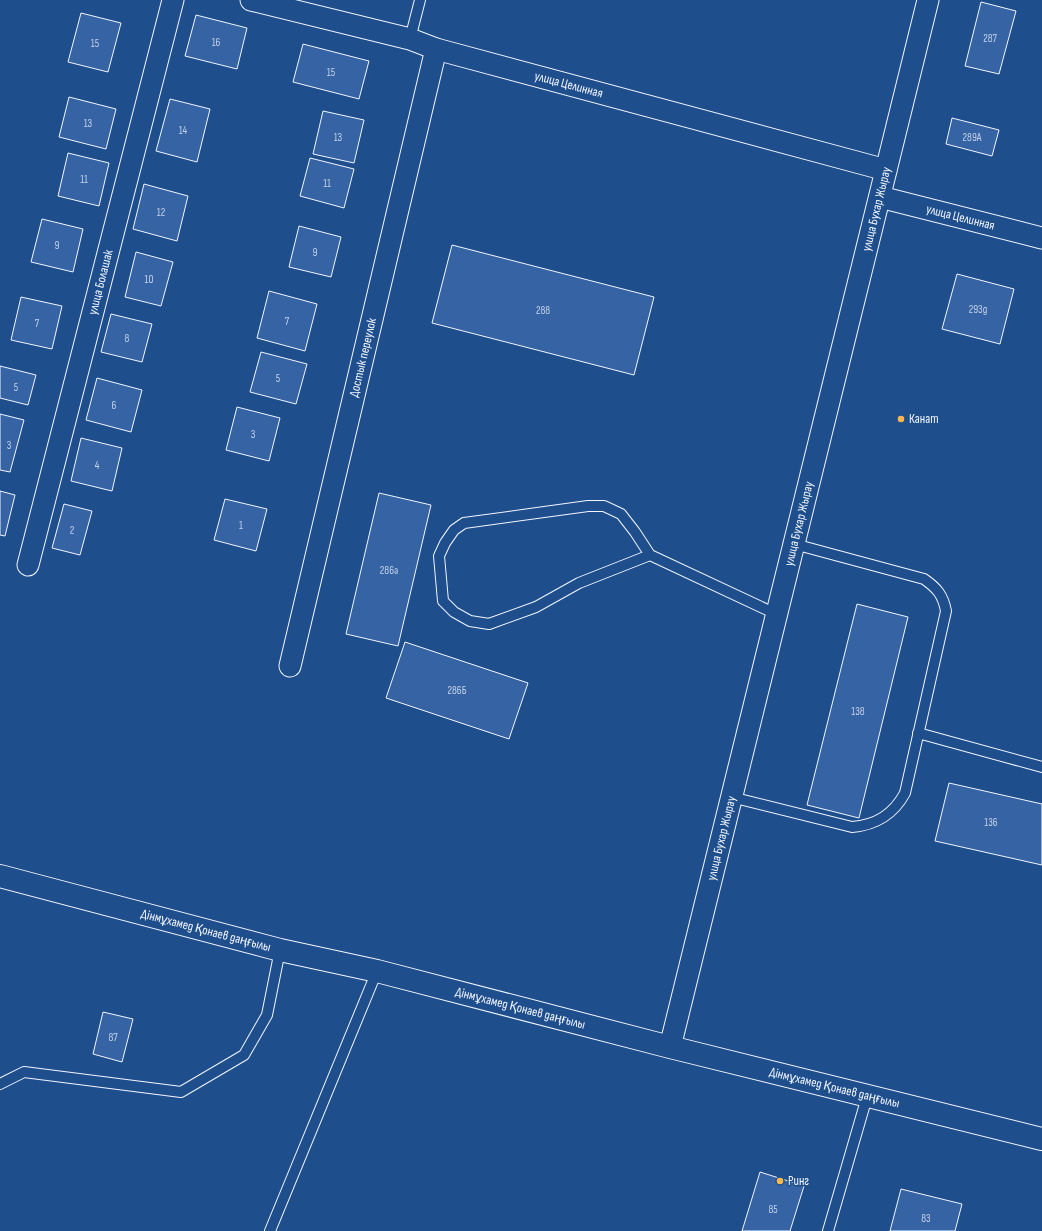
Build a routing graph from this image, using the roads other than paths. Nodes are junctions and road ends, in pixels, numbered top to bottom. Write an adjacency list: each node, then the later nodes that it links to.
1 (173, 0): 12 (street, улица Болашак)
2 (251, 0): 5 (street, улица Целинная)
3 (420, 0): 5 (lane)
4 (928, 0): 7 (street, улица Бухар Жырау)
5 (410, 39): 6 (street, улица Целинная)
6 (436, 49): 7 (street, улица Целинная); 14 (street, Достык переулок)
7 (886, 170): 8 (street, улица Бухар Жырау)
8 (880, 197): 9 (street, улица Целинная); 10 (street, улица Бухар Жырау)
9 (1042, 238)
10 (794, 544): 13 (street, улица Бухар Жырау); 15 (lane)
11 (650, 555): 11 (lane); 13 (lane)
12 (28, 565)
13 (776, 614): 17 (street, улица Бухар Жырау)
14 (290, 666)
15 (918, 733): 16 (lane); 17 (lane)
16 (1042, 767)
17 (731, 797): 21 (street, улица Бухар Жырау)
18 (0, 876): 19 (street, Дінмұхамед Қонаев даңғылы)
19 (280, 950): 20 (street, Дінмұхамед Қонаев даңғылы); 22 (lane)
20 (377, 970): 21 (street, Дінмұхамед Қонаев даңғылы); 25 (lane)
21 (670, 1047): 23 (street, Дінмұхамед Қонаев даңғылы)
22 (0, 1084)
23 (868, 1096): 24 (street, Дінмұхамед Қонаев даңғылы); 26 (lane)
24 (1042, 1139)
25 (270, 1231)
26 (828, 1231)

